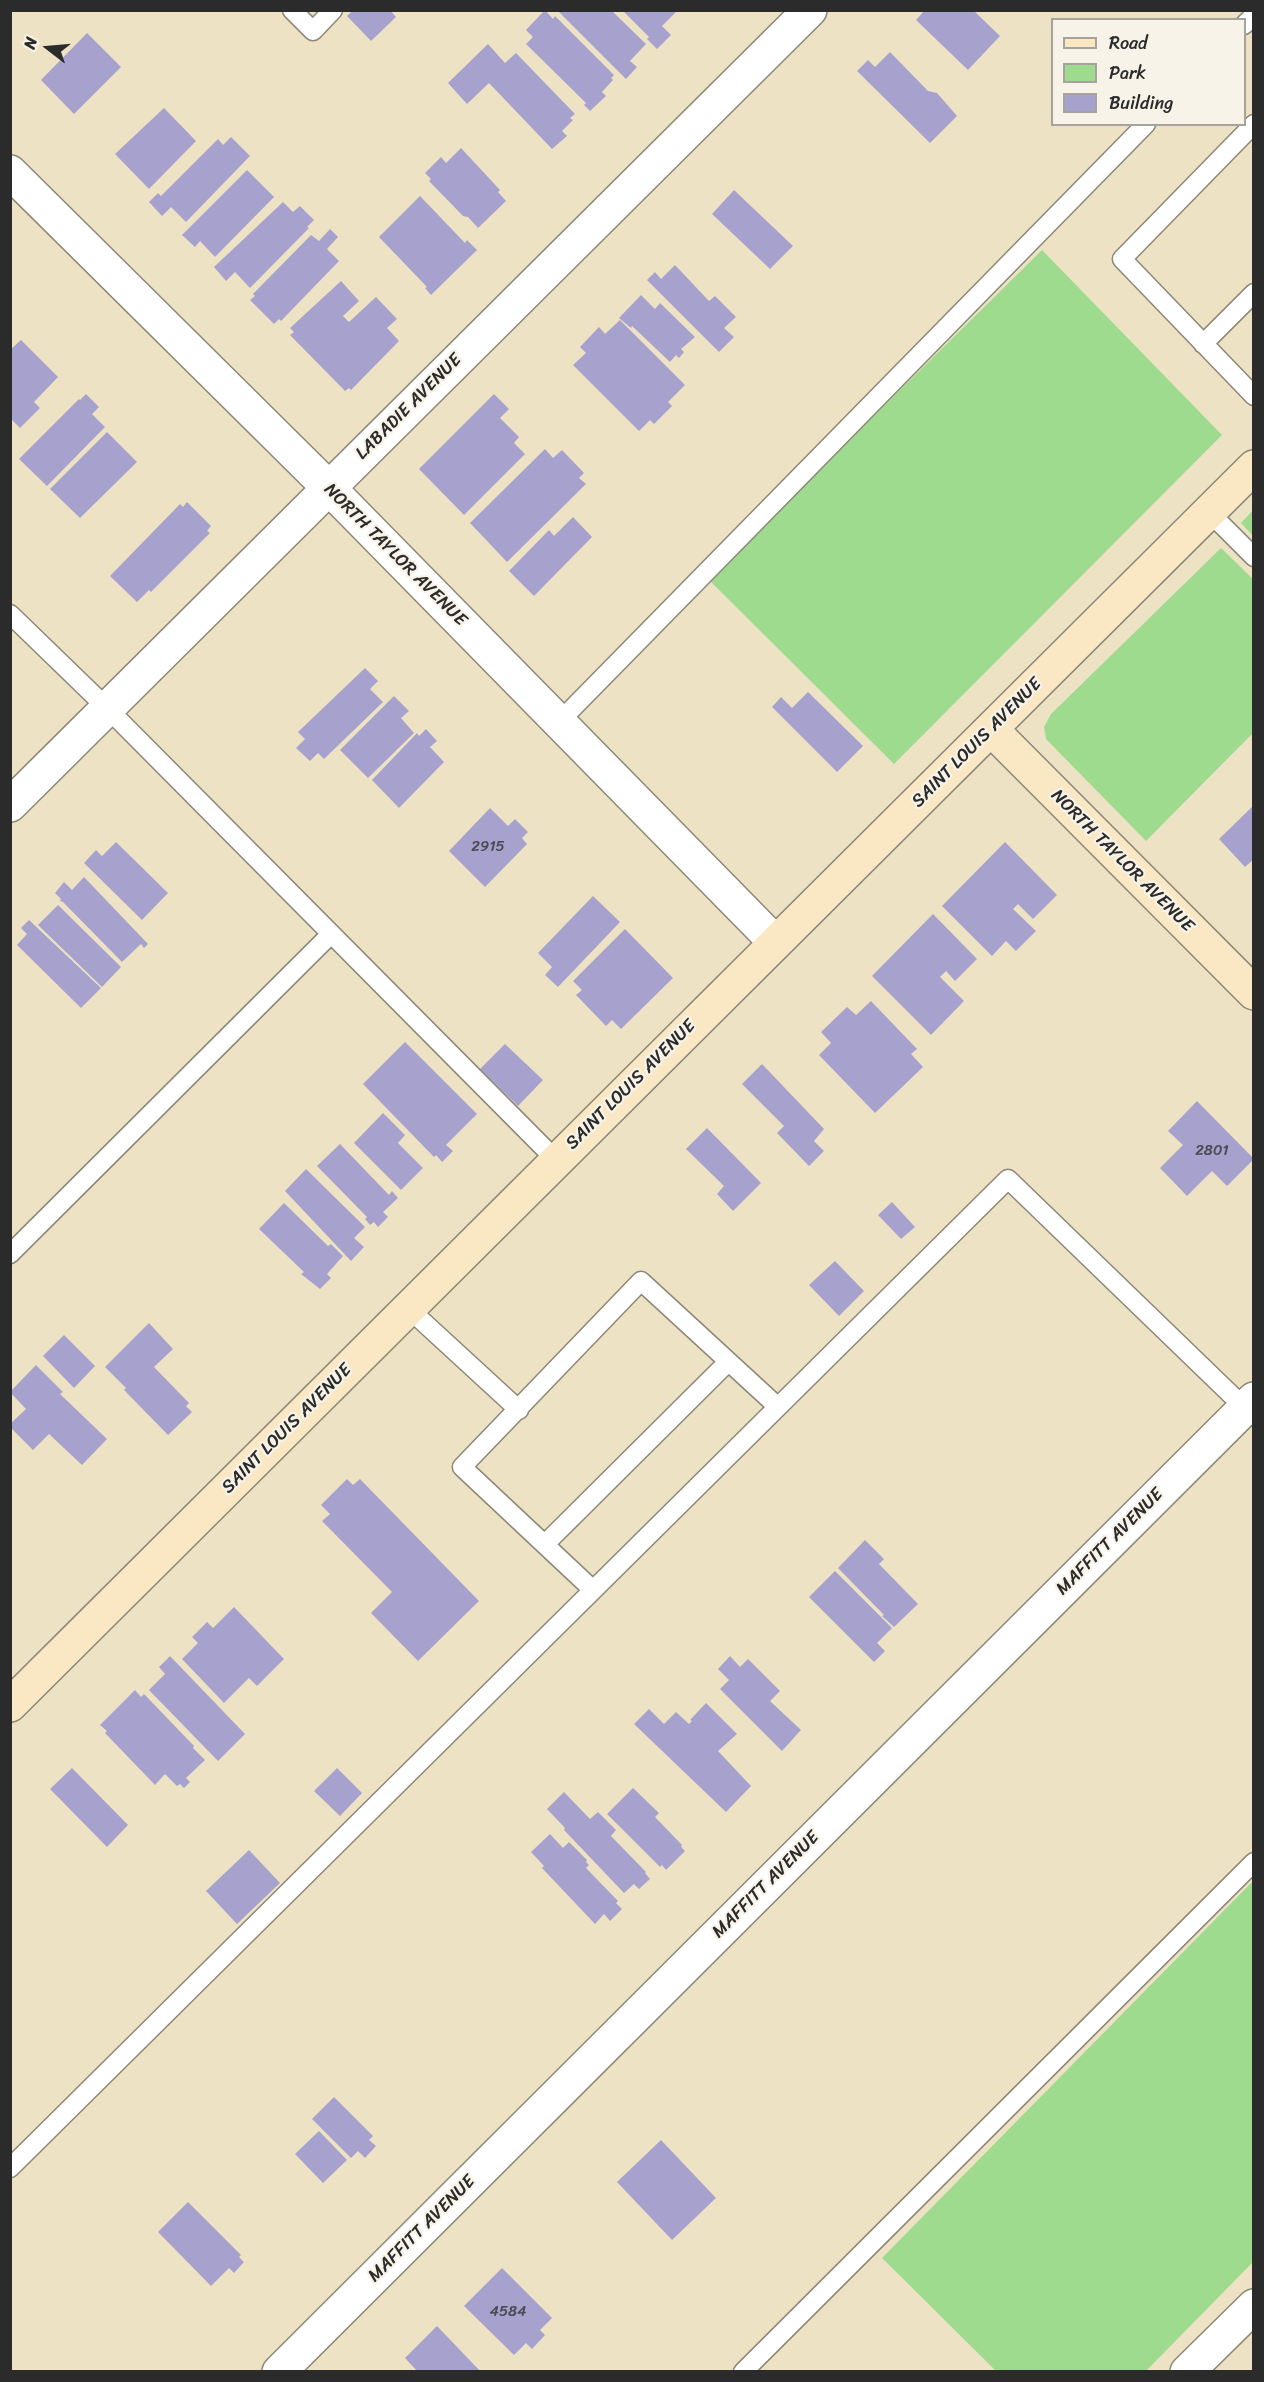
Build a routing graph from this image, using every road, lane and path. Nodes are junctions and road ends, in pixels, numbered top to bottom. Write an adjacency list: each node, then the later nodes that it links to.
1 (292, 10): 2 (lane)
2 (333, 10)
3 (810, 10): 11 (street, LABADIE AVENUE)
4 (1254, 124): 8 (lane)
5 (1144, 126): 16 (lane)
6 (10, 172): 11 (street, NORTH TAYLOR AVENUE)
7 (1254, 293): 8 (lane)
8 (1203, 344): 9 (lane)
9 (1254, 396)
10 (1254, 467): 12 (street, SAINT LOUIS AVENUE)
11 (328, 487): 15 (street, LABADIE AVENUE); 16 (street, NORTH TAYLOR AVENUE)
12 (1209, 512): 13 (lane); 17 (street, SAINT LOUIS AVENUE)
13 (1254, 557)
14 (10, 614): 15 (lane)
15 (107, 708): 18 (street, LABADIE AVENUE); 19 (lane)
16 (559, 722): 20 (street, NORTH TAYLOR AVENUE)
17 (991, 729): 20 (street, SAINT LOUIS AVENUE); 21 (street, NORTH TAYLOR AVENUE)
18 (10, 805)
19 (331, 934): 22 (lane); 23 (lane)
20 (775, 942): 22 (street, SAINT LOUIS AVENUE)
21 (1254, 993)
22 (556, 1160): 24 (street, SAINT LOUIS AVENUE)
23 (10, 1254)
24 (408, 1308): 28 (lane); 31 (street, SAINT LOUIS AVENUE)
25 (728, 1362): 26 (lane); 28 (lane); 29 (lane)
26 (778, 1407): 27 (lane); 30 (lane)
27 (1251, 1408): 35 (street, MAFFITT AVENUE)
28 (519, 1410): 29 (lane)
29 (545, 1545): 30 (lane)
30 (593, 1590): 33 (lane)
31 (10, 1705)
32 (1254, 1862): 36 (lane)
33 (10, 2168)
34 (1254, 2306): 37 (street)
35 (279, 2372)
36 (743, 2372)
37 (1187, 2372)

